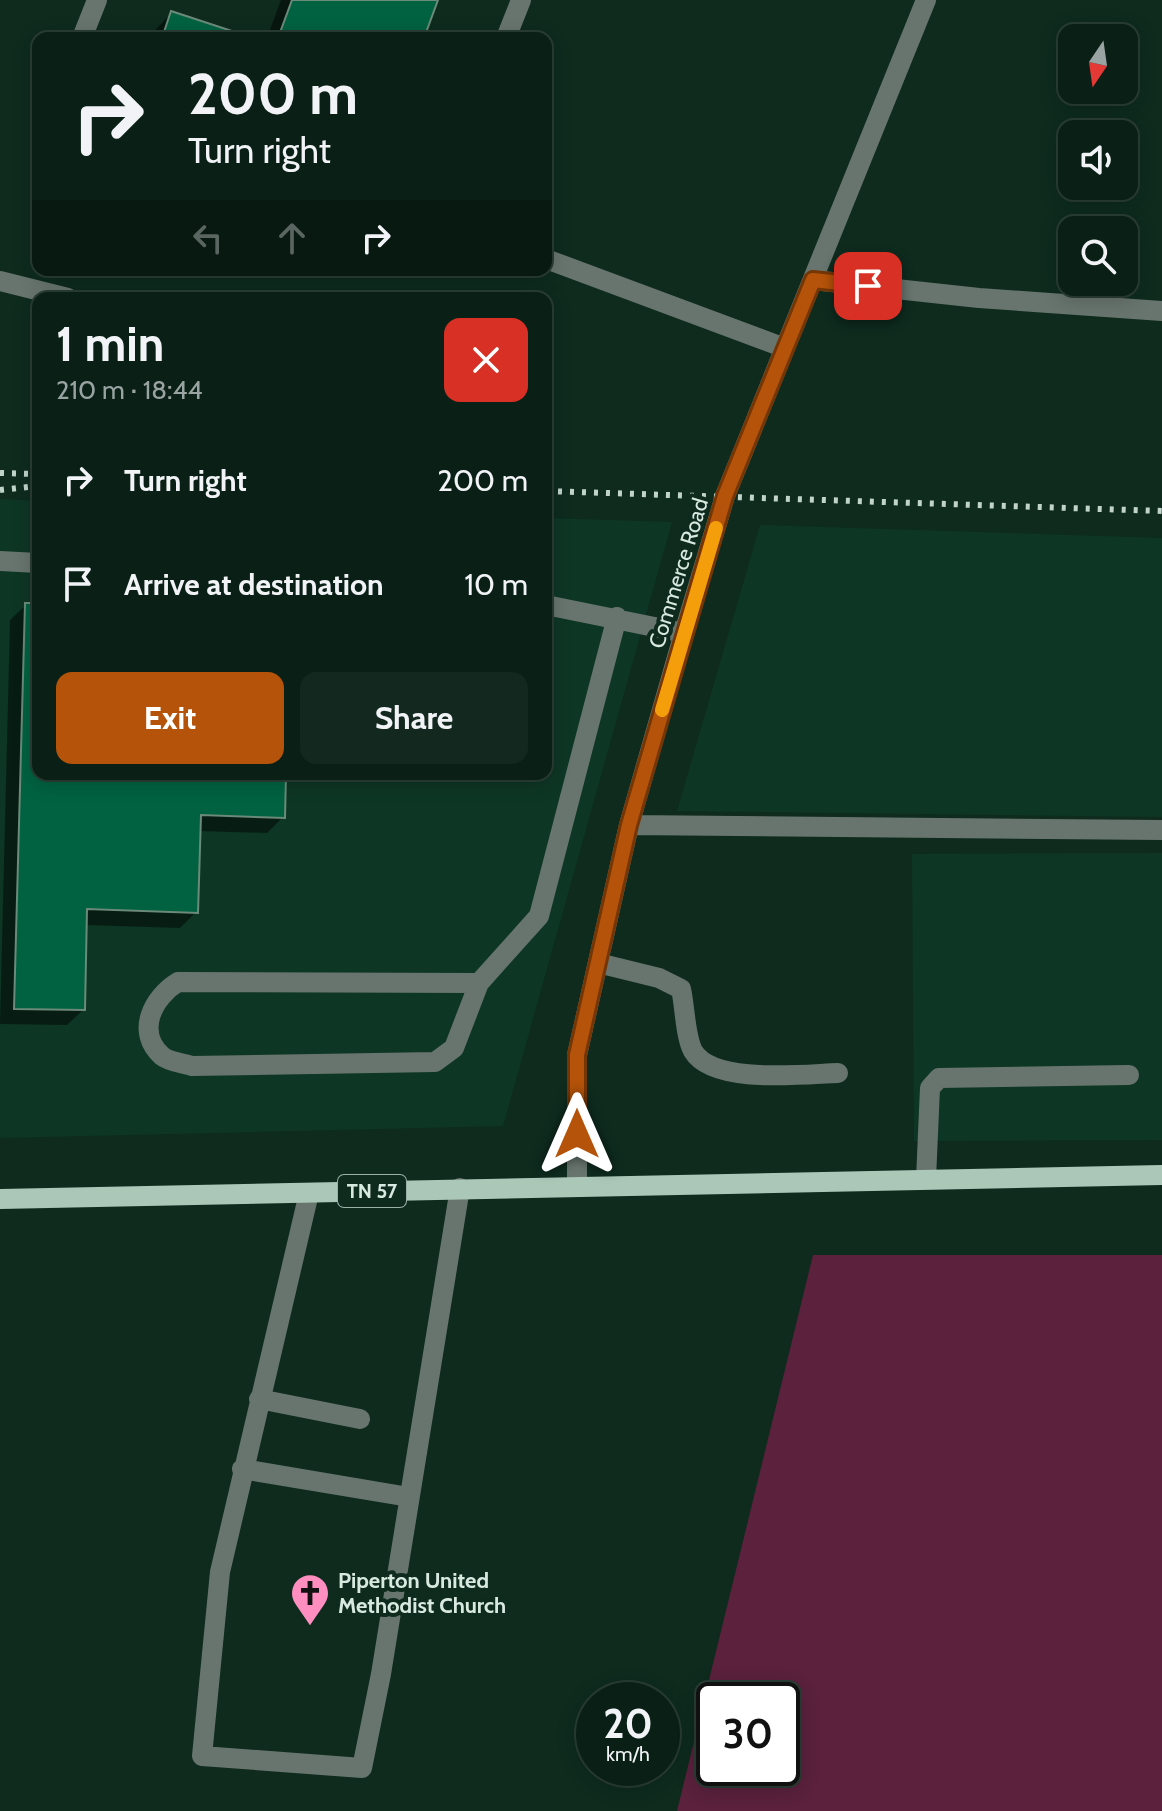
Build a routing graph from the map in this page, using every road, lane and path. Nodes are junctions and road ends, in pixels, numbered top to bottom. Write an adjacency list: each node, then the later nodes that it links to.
1 (97, 0): 4 (street)
2 (521, 0): 5 (street)
3 (926, 0): 7 (street, Commerce Road)
4 (84, 32)
5 (508, 32)
6 (552, 261): 11 (street)
7 (813, 280): 10 (street); 11 (street, Commerce Road)
8 (0, 281): 9 (street)
9 (44, 292)
10 (1162, 311)
11 (785, 348): 16 (street, Commerce Road)
12 (0, 561): 13 (street)
13 (32, 563)
14 (552, 606): 15 (street)
15 (617, 617): 16 (street); 20 (street)
16 (684, 633): 17 (street, Commerce Road)
17 (629, 825): 18 (street); 19 (street, Commerce Road)
18 (1162, 830)
19 (598, 963): 21 (street); 25 (street, Commerce Road)
20 (479, 983): 20 (street)
21 (838, 1073)
22 (1129, 1075): 24 (street)
23 (1162, 1175): 24 (main road, TN 57)
24 (926, 1179): 25 (main road, TN 57)
25 (577, 1186): 26 (main road, TN 57)
26 (460, 1188): 27 (main road, TN 57); 32 (street)
27 (309, 1193): 28 (main road, TN 57); 29 (street)
28 (0, 1199)
29 (259, 1399): 30 (street); 31 (street)
30 (360, 1419)
31 (242, 1469): 32 (street); 32 (street)
32 (409, 1497)

